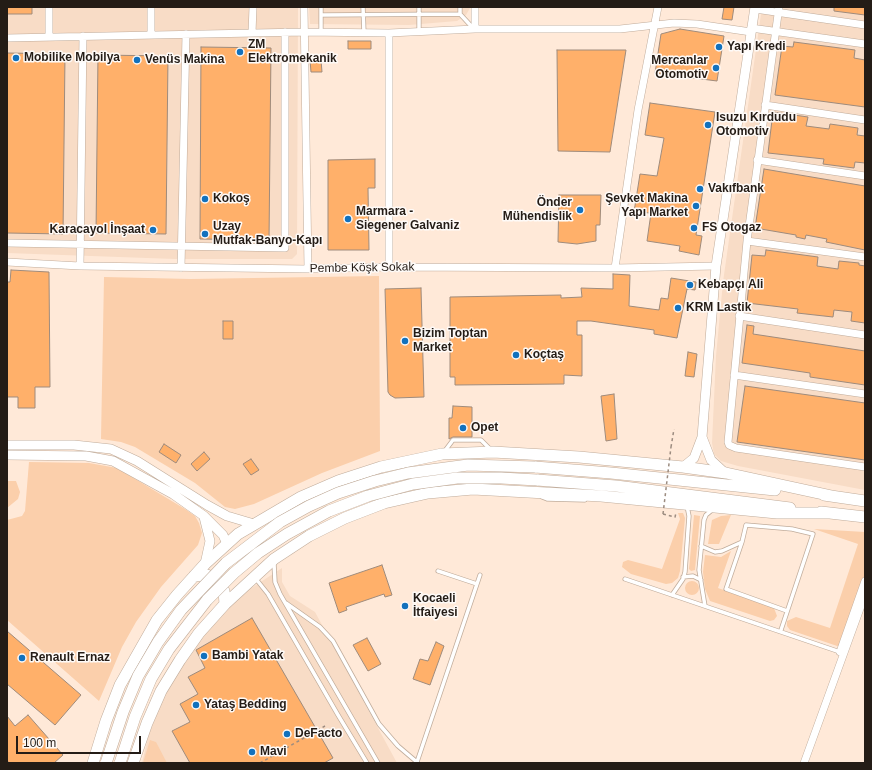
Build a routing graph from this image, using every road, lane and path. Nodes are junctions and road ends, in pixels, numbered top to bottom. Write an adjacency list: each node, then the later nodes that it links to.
1 (49, 7): 32 (street)
2 (151, 7): 30 (street)
3 (253, 7): 26 (street)
4 (304, 7): 23 (street)
5 (321, 7): 14 (lane)
6 (363, 7): 16 (lane)
7 (419, 7): 15 (lane)
8 (460, 7): 13 (lane)
9 (475, 7): 19 (street)
10 (658, 7): 18 (street)
11 (755, 8): 12 (street); 21 (street)
12 (779, 10): 17 (street); 25 (street)
13 (460, 14): 15 (lane); 19 (lane)
14 (321, 15): 16 (lane); 24 (lane)
15 (419, 15): 16 (lane); 20 (lane)
16 (363, 16): 27 (lane)
17 (865, 25)
18 (655, 26): 19 (street); 21 (street); 49 (street)
19 (474, 29): 20 (street)
20 (419, 30): 28 (street)
21 (751, 30): 25 (street); 46 (street)
22 (285, 32): 23 (street); 26 (street); 42 (street)
23 (304, 32): 24 (street); 50 (street)
24 (322, 32): 27 (street)
25 (775, 32): 34 (street); 35 (street)
26 (252, 33): 29 (street)
27 (364, 33): 28 (street)
28 (389, 33): 47 (street)
29 (186, 34): 30 (street); 42 (street)
30 (151, 35): 31 (street)
31 (83, 36): 32 (street); 41 (street)
32 (49, 37): 33 (street)
33 (7, 38)
34 (865, 44)
35 (765, 105): 36 (street); 37 (street)
36 (865, 120)
37 (757, 160): 38 (street); 39 (street)
38 (865, 176)
39 (747, 240): 43 (street); 51 (street)
40 (7, 243): 41 (street)
41 (81, 244): 42 (street); 45 (street)
42 (181, 246): 48 (street)
43 (865, 257)
44 (7, 262): 45 (street, Pembe Köşk Sokak)
45 (80, 266): 48 (street, Pembe Köşk Sokak)
46 (716, 266): 49 (street, Pembe Köşk Sokak); 56 (street)
47 (389, 267): 49 (street, Pembe Köşk Sokak); 50 (street, Pembe Köşk Sokak)
48 (181, 268): 50 (street, Pembe Köşk Sokak)
49 (615, 268)
50 (308, 269)
51 (739, 316): 52 (street); 53 (street)
52 (865, 335)
53 (734, 375): 54 (street); 59 (street)
54 (865, 394)
55 (674, 429): 68 (path, bridge)
56 (702, 437): 60 (street); 61 (street)
57 (7, 445): 71 (street)
58 (7, 455): 69 (street)
59 (865, 466)
60 (683, 467): 61 (main road); 63 (main road)
61 (726, 473): 62 (main road)
62 (832, 496): 64 (main road); 99 (main road, bridge)
63 (301, 497): 71 (main road); 72 (main road)
64 (865, 501)
65 (686, 505): 66 (main road); 72 (main road); 82 (lane)
66 (714, 508): 67 (main road); 75 (lane)
67 (827, 513): 70 (main road); 100 (main road, bridge)
68 (663, 514)
69 (204, 516): 74 (street); 77 (street)
70 (865, 518)
71 (254, 524): 74 (main road); 76 (main road)
72 (309, 536): 76 (main road)
73 (742, 542): 75 (lane); 92 (lane); 92 (lane)
74 (227, 544): 77 (main road); 81 (main road)
75 (701, 546): 84 (lane)
76 (274, 559): 81 (main road); 89 (lane)
77 (205, 564): 80 (main road)
78 (438, 571): 86 (lane)
79 (480, 575): 86 (lane)
80 (194, 576): 90 (main road); 98 (main road)
81 (254, 576): 90 (main road); 102 (lane)
82 (683, 577): 84 (lane); 87 (lane)
83 (625, 579): 87 (lane)
84 (701, 580): 91 (lane)
85 (865, 582): 94 (street)
86 (477, 584): 97 (lane)
87 (672, 595): 91 (lane)
88 (865, 596): 94 (street)
89 (284, 601): 97 (lane); 103 (lane)
90 (225, 604): 96 (main road)
91 (705, 606): 93 (lane)
92 (787, 610): 93 (lane)
93 (781, 630): 94 (lane)
94 (842, 653): 104 (street)
95 (325, 726): 101 (path)
96 (135, 760)
97 (417, 762)
98 (93, 763)
99 (106, 763)
100 (120, 763)
101 (260, 763)
102 (367, 763)
103 (378, 763)
104 (804, 763)

